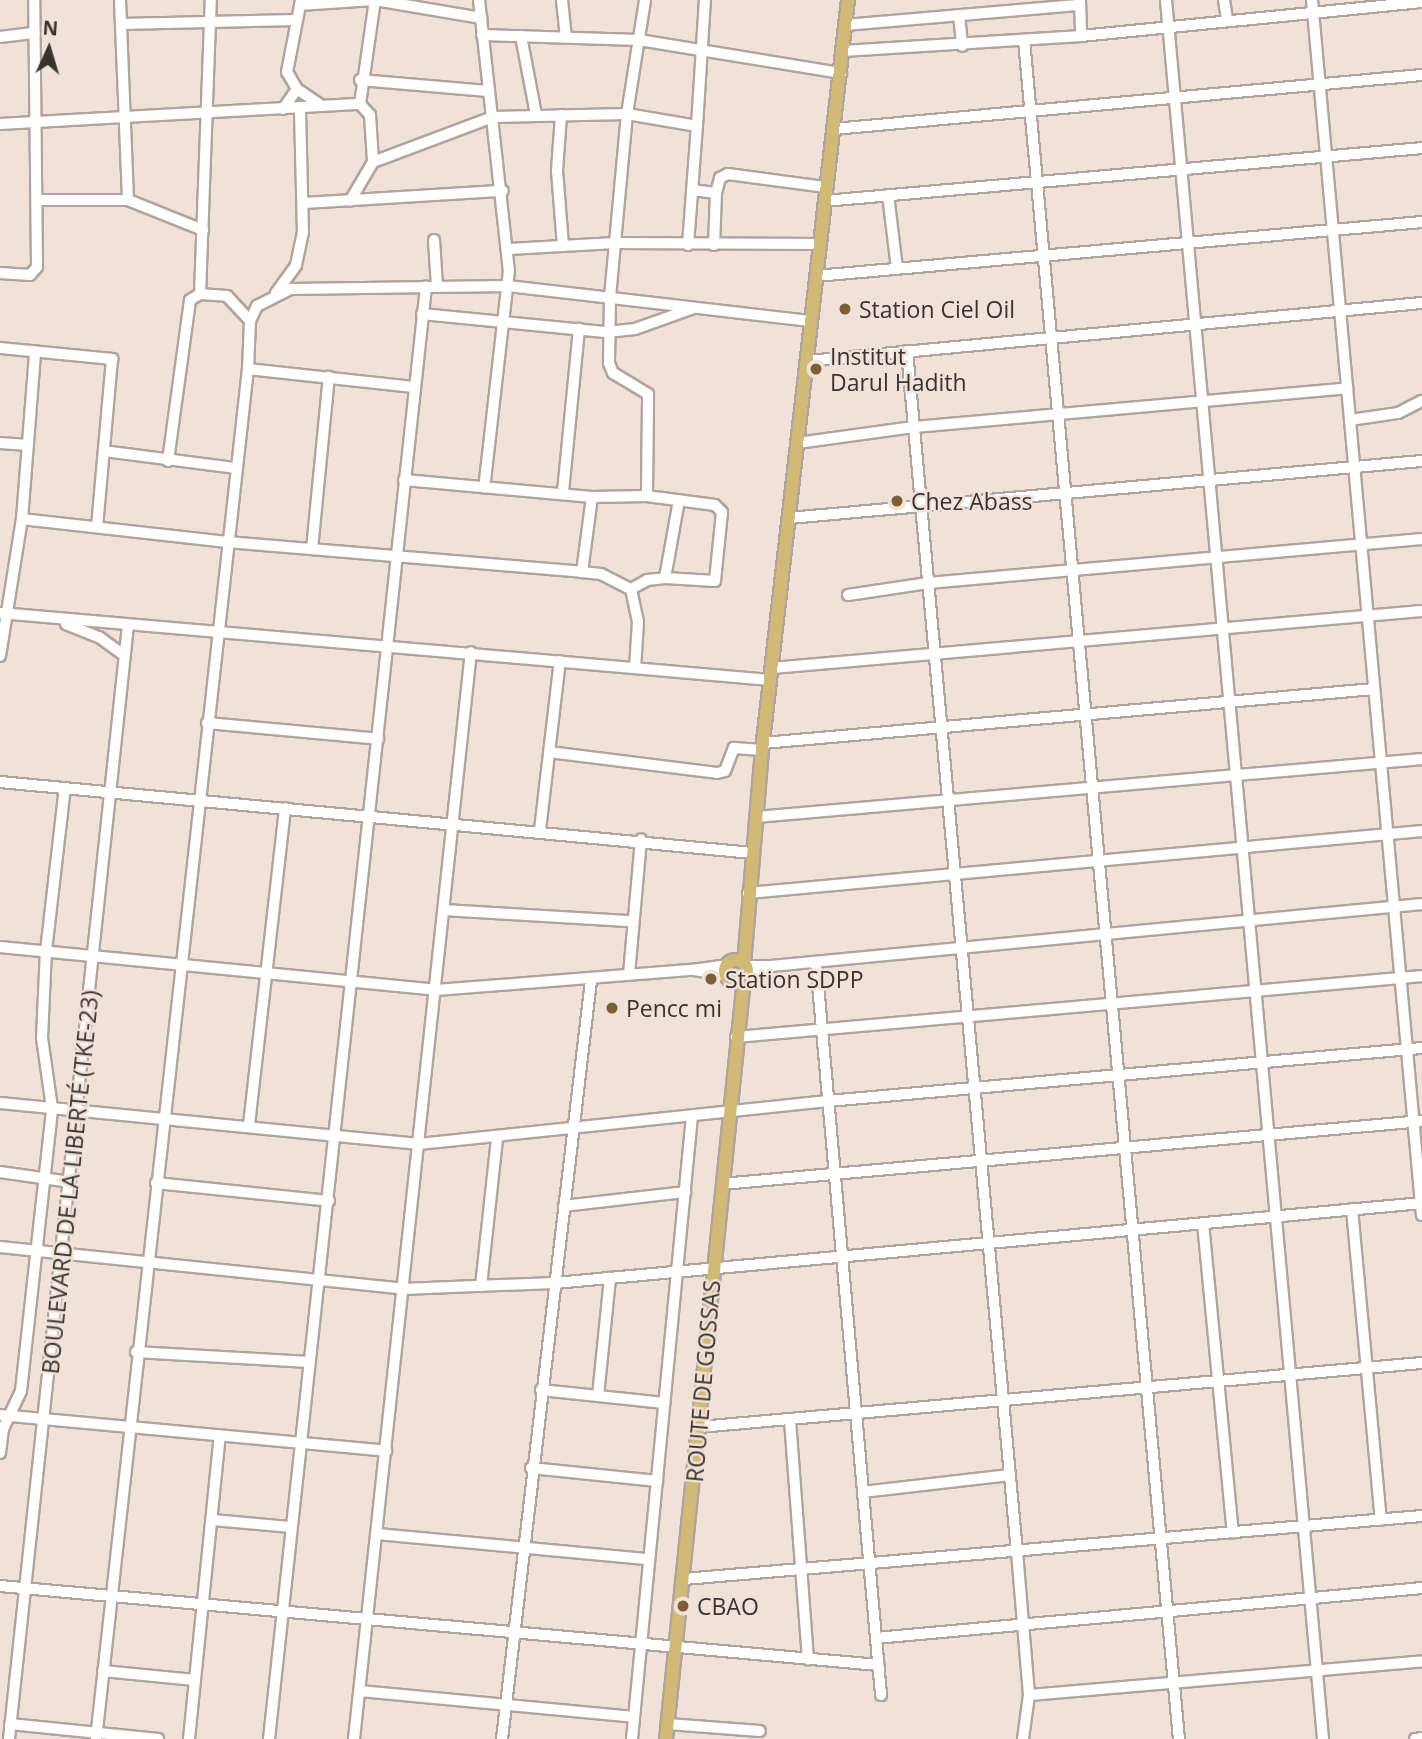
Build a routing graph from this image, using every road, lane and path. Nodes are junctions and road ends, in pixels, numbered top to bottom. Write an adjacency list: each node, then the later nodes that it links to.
1 (34, 0): 26 (street)
2 (120, 0): 22 (street)
3 (211, 0): 23 (street)
4 (374, 0): 13 (street); 19 (street); 39 (street)
5 (479, 0): 19 (street)
6 (562, 0): 31 (street)
7 (645, 0): 32 (street)
8 (848, 0): 24 (main road, ROUTE DE GOSSAS)
9 (1166, 0): 25 (street)
10 (1224, 0): 21 (street)
11 (1312, 0): 17 (street)
12 (706, 1): 35 (street)
13 (301, 2): 20 (street)
14 (1080, 2): 18 (street); 29 (street)
15 (1422, 2): 16 (street)
16 (1382, 3): 17 (street)
17 (1313, 12): 21 (street); 40 (street)
18 (959, 15): 24 (street); 34 (street)
19 (481, 18): 27 (street)
20 (296, 20): 23 (street); 41 (street)
21 (1227, 20): 25 (street)
22 (121, 24): 23 (street); 54 (street)
23 (209, 24): 49 (street)
24 (845, 25): 36 (main road, ROUTE DE GOSSAS)
25 (1168, 26): 29 (street); 43 (street)
26 (35, 33): 30 (street); 56 (street)
27 (482, 35): 28 (street); 42 (street)
28 (521, 36): 31 (street); 51 (street)
29 (1082, 36): 33 (street)
30 (0, 37)
31 (566, 38): 32 (street)
32 (639, 40): 35 (street); 50 (street)
33 (1024, 40): 34 (street); 48 (street)
34 (962, 46): 36 (street)
35 (702, 51): 37 (street); 57 (street)
36 (844, 51): 37 (main road, ROUTE DE GOSSAS)
37 (841, 73): 58 (main road, ROUTE DE GOSSAS)
38 (1422, 75): 40 (street)
39 (360, 80): 42 (street); 44 (street)
40 (1320, 85): 43 (street); 60 (street)
41 (298, 89): 45 (street); 47 (street)
42 (488, 91): 53 (street)
43 (1175, 98): 48 (street); 62 (street)
44 (360, 104): 45 (street); 61 (street)
45 (322, 106): 46 (street)
46 (300, 108): 47 (street); 73 (street)
47 (283, 109): 49 (street)
48 (1030, 111): 58 (street); 63 (street)
49 (204, 112): 54 (street); 75 (street)
50 (627, 114): 52 (street); 57 (street); 78 (street)
51 (536, 115): 52 (street); 53 (street)
52 (561, 115): 83 (street)
53 (493, 117): 61 (street); 66 (street)
54 (124, 119): 56 (street); 69 (street)
55 (0, 124): 56 (street)
56 (38, 124): 70 (street)
57 (696, 126): 65 (street)
58 (834, 129): 64 (main road, ROUTE DE GOSSAS)
59 (1422, 148): 60 (street)
60 (1326, 157): 62 (street); 76 (street)
61 (373, 162): 71 (street)
62 (1181, 170): 63 (street); 79 (street)
63 (1037, 183): 68 (street); 85 (street)
64 (826, 187): 67 (street); 72 (main road, ROUTE DE GOSSAS)
65 (692, 190): 67 (street); 81 (street)
66 (502, 191): 71 (street); 84 (street)
67 (716, 193): 82 (street)
68 (888, 195): 72 (street); 86 (street)
69 (128, 200): 70 (street); 75 (street)
70 (39, 201): 87 (street)
71 (350, 201): 73 (street)
72 (824, 201): 80 (main road, ROUTE DE GOSSAS)
73 (304, 203): 93 (street)
74 (1422, 222): 76 (street)
75 (203, 230): 92 (street)
76 (1333, 230): 79 (street); 97 (street)
77 (435, 240): 90 (street)
78 (615, 243): 81 (street); 83 (street); 94 (street)
79 (1188, 243): 85 (street); 102 (street)
80 (820, 244): 82 (street); 88 (main road, ROUTE DE GOSSAS)
81 (688, 245): 82 (street)
82 (714, 245)
83 (563, 246): 84 (street)
84 (509, 249): 91 (street)
85 (1044, 256): 86 (street); 105 (street)
86 (897, 268): 88 (street)
87 (0, 273)
88 (816, 276): 100 (main road, ROUTE DE GOSSAS)
89 (426, 286): 90 (street); 93 (street); 98 (street)
90 (438, 286): 91 (street)
91 (508, 286): 94 (street); 101 (street)
92 (200, 294): 99 (street); 123 (street)
93 (274, 295): 99 (street)
94 (610, 297): 96 (street); 104 (street)
95 (1422, 303): 97 (street)
96 (696, 307): 100 (street); 104 (street)
97 (1340, 310): 102 (street); 113 (street)
98 (422, 314): 101 (street); 112 (street)
99 (250, 321): 110 (street)
100 (812, 321): 109 (main road, ROUTE DE GOSSAS)
101 (504, 322): 103 (street); 129 (street)
102 (1195, 324): 105 (street); 114 (street)
103 (579, 329): 104 (street); 130 (street)
104 (607, 332): 132 (street)
105 (1051, 338): 107 (street); 116 (street)
106 (0, 348): 108 (street)
107 (907, 351): 109 (street); 118 (street)
108 (35, 352): 121 (street); 122 (street)
109 (808, 361): 120 (main road, ROUTE DE GOSSAS)
110 (248, 369): 111 (street); 126 (street)
111 (329, 377): 112 (street); 142 (street)
112 (413, 387): 127 (street)
113 (1347, 388): 114 (street); 117 (street)
114 (1202, 401): 116 (street); 128 (street)
115 (1422, 401): 117 (street)
116 (1058, 414): 118 (street); 131 (street)
117 (1350, 420): 125 (street)
118 (914, 426): 120 (street); 135 (street)
119 (0, 443): 121 (street)
120 (797, 443): 136 (main road, ROUTE DE GOSSAS)
121 (28, 445): 137 (street)
122 (104, 451): 123 (street); 138 (street)
123 (168, 461): 126 (street)
124 (1422, 461): 125 (street)
125 (1354, 467): 128 (street); 141 (street)
126 (235, 468): 140 (street)
127 (404, 480): 129 (street); 143 (street)
128 (1209, 480): 131 (street); 144 (street)
129 (484, 488): 130 (street)
130 (563, 492): 133 (street)
131 (1065, 494): 135 (street); 145 (street)
132 (647, 496): 133 (street); 134 (street)
133 (592, 497): 146 (street)
134 (679, 500): 147 (street); 147 (street)
135 (921, 506): 136 (street); 148 (street)
136 (789, 518): 166 (main road, ROUTE DE GOSSAS)
137 (22, 519): 138 (street); 152 (street)
138 (97, 526): 140 (street)
139 (1422, 539): 141 (street)
140 (227, 542): 142 (street); 157 (street)
141 (1361, 544): 144 (street); 153 (street)
142 (312, 548): 143 (street)
143 (397, 557): 146 (street); 159 (street)
144 (1216, 557): 145 (street); 156 (street)
145 (1072, 570): 148 (street); 158 (street)
146 (582, 572): 149 (street)
147 (665, 578): 149 (street)
148 (928, 583): 150 (street); 161 (street)
149 (631, 590): 165 (street)
150 (848, 595)
151 (1422, 611): 153 (street)
152 (2, 613): 154 (street); 163 (street)
153 (1368, 616): 156 (street); 167 (street)
154 (49, 618): 155 (street); 162 (street)
155 (128, 625): 157 (street); 162 (street, BOULEVARD DE LA LIBERTÉ (TKE-23))
156 (1223, 628): 158 (street); 168 (street)
157 (217, 631): 159 (street); 170 (street)
158 (1079, 641): 161 (street); 169 (street)
159 (390, 644): 160 (street); 172 (street)
160 (471, 652): 164 (street); 187 (street)
161 (934, 654): 166 (street); 171 (street)
162 (124, 655): 181 (street, BOULEVARD DE LA LIBERTÉ (TKE-23))
163 (0, 656)
164 (561, 661): 165 (street); 174 (street)
165 (635, 668): 166 (street)
166 (771, 674): 173 (main road, ROUTE DE GOSSAS)
167 (1374, 689): 168 (street); 176 (street)
168 (1229, 702): 169 (street); 177 (street)
169 (1085, 715): 171 (street); 180 (street)
170 (207, 723): 172 (street); 183 (street)
171 (941, 728): 173 (street); 182 (street)
172 (378, 739): 185 (street)
173 (763, 747): 174 (street); 186 (main road, ROUTE DE GOSSAS)
174 (549, 752): 188 (street)
175 (1422, 760): 176 (street)
176 (1381, 763): 177 (street); 190 (street)
177 (1236, 775): 180 (street); 192 (street)
178 (0, 782): 179 (street)
179 (65, 788): 181 (street); 205 (street)
180 (1092, 788): 182 (street); 194 (street)
181 (112, 792): 183 (street); 206 (street, BOULEVARD DE LA LIBERTÉ (TKE-23))
182 (948, 800): 186 (street); 195 (street)
183 (197, 802): 184 (street); 208 (street)
184 (285, 808): 185 (street); 210 (street)
185 (369, 816): 187 (street); 215 (street)
186 (756, 817): 193 (main road, ROUTE DE GOSSAS)
187 (454, 823): 188 (street); 199 (street)
188 (540, 830): 191 (street)
189 (1422, 831): 190 (street)
190 (1387, 834): 192 (street); 198 (street)
191 (641, 839): 193 (street); 200 (street)
192 (1242, 847): 194 (street); 201 (street)
193 (753, 853): 196 (main road, ROUTE DE GOSSAS)
194 (1099, 861): 195 (street); 202 (street)
195 (954, 874): 196 (street); 204 (street)
196 (748, 893): 209 (main road, ROUTE DE GOSSAS)
197 (1422, 904): 198 (street)
198 (1394, 907): 201 (street); 213 (street)
199 (444, 910): 200 (street); 216 (street)
200 (631, 921): 211 (street)
201 (1249, 921): 202 (street); 217 (street)
202 (1105, 934): 204 (street); 218 (street)
203 (0, 947): 205 (street)
204 (961, 948): 207 (street); 219 (street)
205 (46, 951): 206 (street); 229 (street)
206 (95, 955): 208 (street); 230 (street, BOULEVARD DE LA LIBERTÉ (TKE-23))
207 (816, 962): 209 (street); 220 (street)
208 (180, 964): 210 (street); 233 (street)
209 (737, 971): 211 (street); 221 (main road, ROUTE DE GOSSAS)
210 (265, 973): 215 (street); 235 (street)
211 (629, 974): 214 (street)
212 (1422, 976): 213 (street)
213 (1401, 978): 217 (street); 223 (street)
214 (591, 980): 216 (street); 236 (street)
215 (352, 981): 216 (street); 238 (street)
216 (436, 990): 240 (street)
217 (1255, 991): 218 (street); 224 (street)
218 (1112, 1004): 219 (street); 225 (street)
219 (967, 1017): 220 (street); 226 (street)
220 (822, 1030): 221 (street); 227 (street)
221 (736, 1037): 231 (main road, ROUTE DE GOSSAS)
222 (1422, 1048): 223 (street)
223 (1407, 1050): 224 (street); 234 (street)
224 (1262, 1063): 225 (street); 237 (street)
225 (1118, 1075): 226 (street); 241 (street)
226 (974, 1088): 227 (street); 242 (street)
227 (828, 1101): 231 (street); 244 (street)
228 (0, 1103): 229 (street)
229 (52, 1108): 230 (street); 245 (street)
230 (78, 1110): 233 (street); 246 (street, BOULEVARD DE LA LIBERTÉ (TKE-23))
231 (730, 1112): 232 (street); 248 (main road, ROUTE DE GOSSAS)
232 (692, 1116): 236 (street); 249 (street)
233 (163, 1118): 235 (street); 247 (street)
234 (1418, 1121): 237 (street); 252 (street)
235 (249, 1125): 238 (street)
236 (572, 1129): 239 (street); 251 (street)
237 (1268, 1134): 241 (street); 254 (street)
238 (336, 1135): 240 (street); 250 (street)
239 (497, 1138): 240 (street); 268 (street)
240 (419, 1144): 269 (street)
241 (1125, 1147): 242 (street); 256 (street)
242 (980, 1160): 244 (street); 257 (street)
243 (0, 1172): 245 (street)
244 (834, 1173): 248 (street); 261 (street)
245 (44, 1177): 246 (street); 259 (street)
246 (70, 1182): 260 (street, BOULEVARD DE LA LIBERTÉ (TKE-23))
247 (156, 1183): 250 (street); 262 (street)
248 (723, 1184): 263 (main road, ROUTE DE GOSSAS)
249 (685, 1192): 251 (street); 264 (street)
250 (329, 1201): 266 (street)
251 (564, 1206): 267 (street)
252 (1422, 1207): 253 (street)
253 (1352, 1209): 254 (street); 273 (street)
254 (1276, 1216): 255 (street); 274 (street)
255 (1203, 1223): 256 (street); 275 (street)
256 (1132, 1229): 257 (street); 276 (street)
257 (988, 1242): 261 (street); 279 (street)
258 (0, 1247): 259 (street)
259 (36, 1252): 260 (street); 282 (street)
260 (62, 1254): 262 (street); 283 (street, BOULEVARD DE LA LIBERTÉ (TKE-23))
261 (842, 1255): 263 (street); 281 (street)
262 (146, 1264): 266 (street); 270 (street)
263 (714, 1269): 264 (street); 286 (main road, ROUTE DE GOSSAS)
264 (677, 1271): 265 (street); 280 (street)
265 (610, 1278): 267 (street); 278 (street)
266 (319, 1281): 269 (street); 271 (street)
267 (555, 1283): 268 (street); 277 (street)
268 (481, 1286): 269 (street)
269 (403, 1289): 289 (street)
270 (136, 1352): 271 (street); 285 (street)
271 (309, 1362): 288 (street)
272 (1422, 1363): 273 (street)
273 (1364, 1368): 274 (street); 297 (street)
274 (1290, 1375): 275 (street); 299 (street)
275 (1218, 1381): 276 (street); 301 (street)
276 (1147, 1388): 279 (street); 302 (street)
277 (541, 1390): 278 (street); 291 (street)
278 (598, 1396): 280 (street)
279 (1002, 1400): 281 (street); 292 (street)
280 (664, 1403): 293 (street)
281 (856, 1413): 284 (street); 294 (street)
282 (5, 1416): 283 (street); 290 (street)
283 (44, 1419): 285 (street); 310 (street, BOULEVARD DE LA LIBERTÉ (TKE-23))
284 (790, 1420): 286 (street); 307 (street)
285 (127, 1427): 287 (street); 312 (street)
286 (699, 1427): 308 (main road, ROUTE DE GOSSAS)
287 (220, 1436): 288 (street); 296 (street)
288 (300, 1443): 289 (street); 298 (street)
289 (386, 1451): 300 (street)
290 (0, 1452)
291 (531, 1468): 293 (street); 303 (street)
292 (1009, 1475): 294 (street); 304 (street)
293 (657, 1481): 305 (street)
294 (863, 1492): 306 (street)
295 (1422, 1516): 297 (street)
296 (212, 1520): 298 (street); 314 (street)
297 (1381, 1520): 299 (street)
298 (290, 1527): 316 (street)
299 (1303, 1528): 301 (street); 313 (street)
300 (377, 1534): 303 (street); 317 (street)
301 (1233, 1534): 302 (street)
302 (1161, 1540): 304 (street); 315 (street)
303 (522, 1548): 305 (street); 319 (street)
304 (1017, 1552): 306 (street); 318 (street)
305 (649, 1559): 321 (street)
306 (870, 1566): 307 (street); 320 (street)
307 (803, 1572): 308 (street); 323 (street)
308 (684, 1579): 322 (main road, ROUTE DE GOSSAS)
309 (0, 1586): 310 (street)
310 (25, 1588): 312 (street); 335 (street, BOULEVARD DE LA LIBERTÉ (TKE-23))
311 (1422, 1588): 313 (street)
312 (110, 1596): 314 (street); 327 (street)
313 (1310, 1598): 315 (street); 326 (street)
314 (203, 1605): 316 (street); 328 (street)
315 (1167, 1611): 318 (street); 329 (street)
316 (280, 1612): 317 (street); 343 (street)
317 (367, 1619): 319 (street); 330 (street)
318 (1023, 1625): 320 (street); 332 (street)
319 (514, 1633): 321 (street); 333 (street)
320 (876, 1638): 325 (street)
321 (641, 1644): 322 (street); 334 (street)
322 (676, 1647): 323 (street); 336 (main road, ROUTE DE GOSSAS)
323 (808, 1659): 325 (street)
324 (1422, 1661): 326 (street)
325 (878, 1665): 331 (street)
326 (1317, 1670): 329 (street); 350 (street)
327 (103, 1671): 328 (street); 338 (street)
328 (195, 1680): 342 (street)
329 (1173, 1683): 332 (street); 349 (street)
330 (360, 1691): 333 (street); 344 (street)
331 (881, 1695)
332 (1029, 1695): 348 (street)
333 (506, 1705): 334 (street); 345 (street)
334 (634, 1717): 346 (street)
335 (10, 1724): 338 (street); 340 (street, BOULEVARD DE LA LIBERTÉ (TKE-23))
336 (668, 1724): 337 (street); 347 (main road, ROUTE DE GOSSAS)
337 (760, 1731)
338 (96, 1736): 341 (street)
339 (1422, 1738): 351 (street)
340 (9, 1739)
341 (158, 1739)
342 (189, 1739)
343 (269, 1739)
344 (354, 1739)
345 (502, 1739)
346 (632, 1739)
347 (666, 1739)
348 (1023, 1739)
349 (1179, 1739)
350 (1323, 1739)
351 (1415, 1739)

